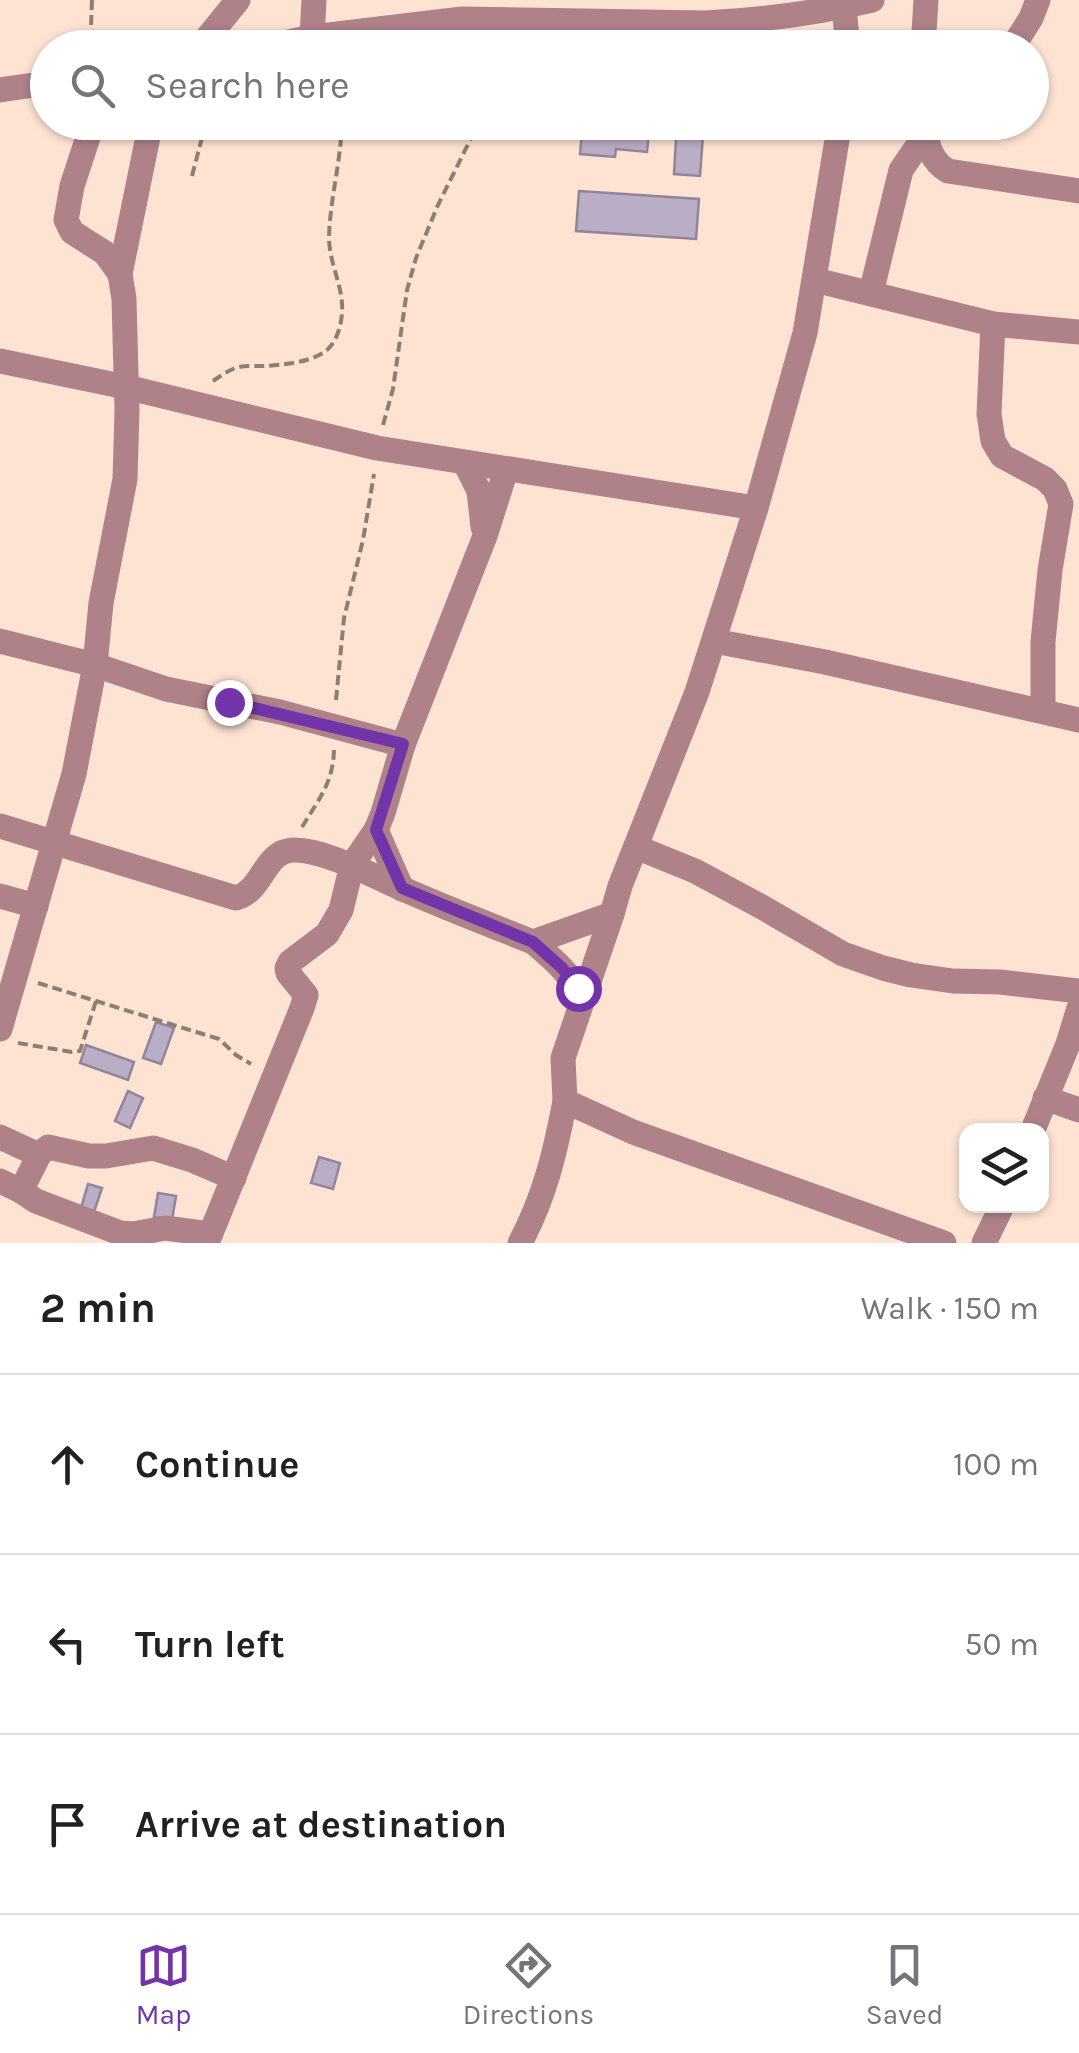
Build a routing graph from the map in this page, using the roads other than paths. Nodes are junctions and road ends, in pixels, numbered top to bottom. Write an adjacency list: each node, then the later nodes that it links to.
1 (238, 0): 8 (street)
2 (314, 0): 9 (street)
3 (872, 0): 6 (street)
4 (926, 0): 12 (street)
5 (1038, 0): 13 (street)
6 (844, 7): 7 (street); 11 (street)
7 (746, 10): 10 (street)
8 (214, 30)
9 (312, 30)
10 (370, 30)
11 (846, 30)
12 (924, 30)
13 (1024, 30)
14 (30, 86): 15 (street)
15 (0, 90)
16 (87, 140): 22 (street)
17 (147, 140): 22 (street)
18 (837, 140): 23 (street)
19 (921, 140): 24 (street)
20 (933, 140): 21 (street)
21 (1079, 191)
22 (120, 274): 28 (street)
23 (814, 280): 24 (street); 31 (street)
24 (871, 294): 25 (street)
25 (992, 324): 26 (street); 36 (street)
26 (1079, 332)
27 (0, 362): 28 (street)
28 (126, 387): 29 (street); 35 (street)
29 (465, 463): 30 (street); 32 (street)
30 (506, 470): 31 (street); 32 (street)
31 (756, 508): 34 (street)
32 (485, 536): 38 (street)
33 (0, 641): 35 (street)
34 (714, 641): 36 (street); 42 (street)
35 (95, 665): 38 (street); 41 (street)
36 (1043, 711): 37 (street)
37 (1079, 720)
38 (403, 744): 40 (street)
39 (0, 826): 41 (street)
40 (376, 830): 43 (street); 44 (street)
41 (55, 844): 43 (street); 46 (street)
42 (636, 847): 47 (street); 49 (street)
43 (352, 865): 44 (street); 60 (street)
44 (402, 888): 48 (street)
45 (0, 896): 46 (street)
46 (36, 906): 52 (street)
47 (612, 914): 48 (street); 50 (street)
48 (533, 942): 50 (street)
49 (1079, 991)
50 (582, 998): 54 (street)
51 (1079, 1008): 53 (street)
52 (6, 1037)
53 (1046, 1098): 55 (street); 56 (street)
54 (565, 1101): 64 (street); 65 (street)
55 (1079, 1110)
56 (1036, 1123)
57 (0, 1137): 58 (street)
58 (39, 1155): 59 (street); 60 (street); 61 (street)
59 (0, 1164)
60 (234, 1178): 63 (street)
61 (11, 1186): 63 (street)
62 (999, 1213): 66 (street)
63 (208, 1238)
64 (520, 1243)
65 (944, 1243)
66 (984, 1243)

